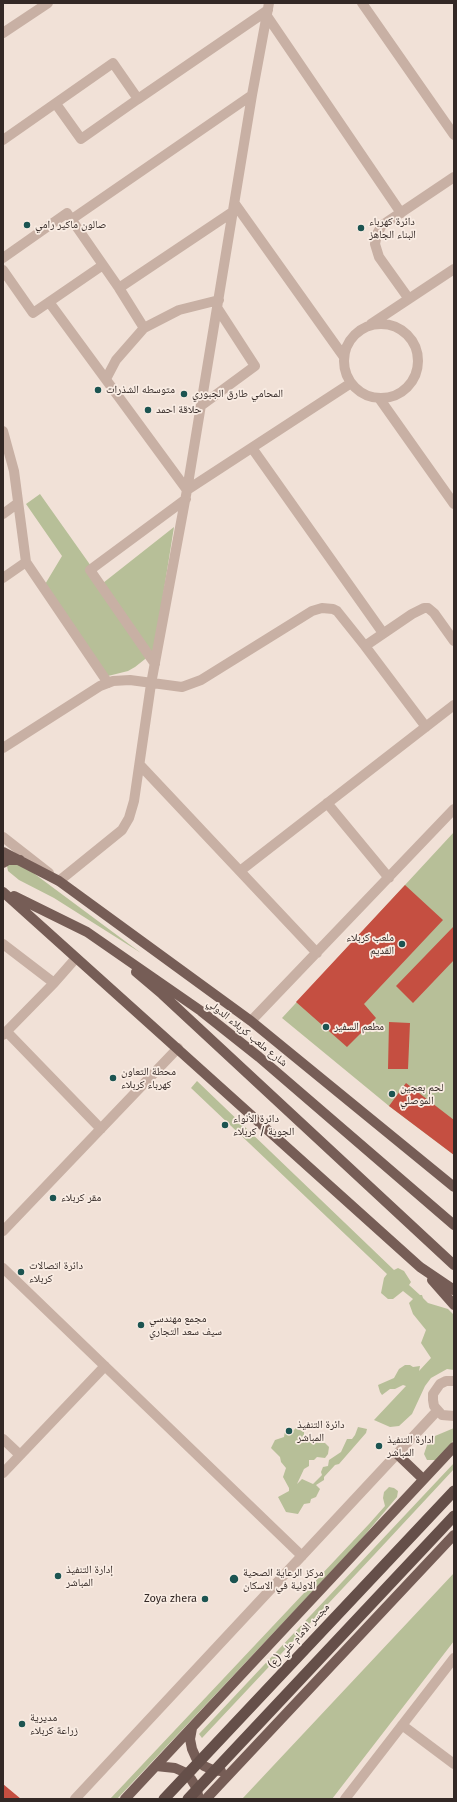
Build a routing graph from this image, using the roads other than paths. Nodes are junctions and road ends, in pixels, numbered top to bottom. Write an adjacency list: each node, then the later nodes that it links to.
1 (48, 3): 4 (street)
2 (362, 3): 8 (street)
3 (268, 10): 5 (street); 6 (street); 12 (street)
4 (3, 33)
5 (252, 95): 11 (street); 13 (street)
6 (138, 99): 7 (street); 7 (street)
7 (56, 104): 9 (street)
8 (454, 135)
9 (3, 140)
10 (454, 177): 12 (street)
11 (234, 208): 18 (street); 21 (street); 24 (street)
12 (400, 213): 19 (street)
13 (72, 219): 14 (street); 15 (street)
14 (5, 253)
15 (103, 264): 18 (street); 20 (street)
16 (454, 269): 19 (street)
17 (3, 270): 20 (street)
18 (119, 288): 23 (street)
19 (409, 299): 22 (street)
20 (49, 302): 25 (street)
21 (218, 305): 23 (street); 28 (street); 28 (street)
22 (368, 326): 24 (street); 27 (street)
23 (144, 328): 25 (street)
24 (344, 357): 26 (street)
25 (106, 379): 31 (street)
26 (351, 383): 27 (street); 30 (street)
27 (379, 398): 33 (street)
28 (202, 405): 31 (street)
29 (3, 430): 32 (street)
30 (252, 448): 31 (street); 37 (street)
31 (187, 495): 40 (street); 40 (street)
32 (18, 503): 34 (street); 35 (street)
33 (454, 504)
34 (3, 514)
35 (26, 562): 36 (street); 41 (street)
36 (3, 578)
37 (383, 633): 38 (street); 39 (street)
38 (454, 641)
39 (365, 646): 42 (street); 44 (street)
40 (155, 664): 42 (street)
41 (108, 683): 42 (street); 45 (street)
42 (151, 684): 46 (street)
43 (454, 705): 44 (street)
44 (426, 727): 47 (street)
45 (3, 748)
46 (140, 765): 53 (street); 55 (street)
47 (327, 803): 53 (street); 54 (street)
48 (454, 809): 54 (street)
49 (3, 837): 55 (street)
50 (3, 852): 51 (main road, شارع ملعب كربلاء الدولي)
51 (22, 861): 52 (main road); 55 (main road, شارع ملعب كربلاء الدولي)
52 (3, 864)
53 (240, 871): 59 (street)
54 (389, 878): 59 (street)
55 (59, 881): 62 (main road, شارع ملعب كربلاء الدولي)
56 (3, 892): 57 (main road, شارع ملعب كربلاء الدولي); 60 (main road)
57 (100, 941): 67 (main road, شارع ملعب كربلاء الدولي); 69 (main road)
58 (3, 944): 61 (street)
59 (316, 953): 62 (street)
60 (76, 958): 61 (street); 64 (main road)
61 (54, 983): 63 (street)
62 (252, 1021): 66 (main road, شارع ملعب كربلاء الدولي)
63 (5, 1034): 65 (street)
64 (178, 1048): 65 (street); 70 (main road)
65 (102, 1129): 68 (street)
66 (454, 1187)
67 (454, 1225)
68 (3, 1231)
69 (454, 1265)
70 (420, 1266): 72 (main road); 75 (main road)
71 (3, 1268): 76 (street)
72 (442, 1282): 73 (main road); 74 (main road)
73 (454, 1290)
74 (454, 1294)
75 (454, 1305)
76 (104, 1366): 83 (street); 89 (street)
77 (454, 1381): 78 (street)
78 (437, 1411): 79 (street); 82 (street)
79 (454, 1416)
80 (3, 1439): 83 (street)
81 (454, 1447): 85 (main road)
82 (397, 1454): 85 (main road); 89 (street)
83 (20, 1455): 84 (street)
84 (3, 1473)
85 (423, 1479): 92 (main road)
86 (454, 1491): 98 (highway, مجسر الامام علي (ع), bridge)
87 (454, 1516): 99 (highway, bridge)
88 (454, 1535): 95 (main road)
89 (302, 1556): 96 (street)
90 (454, 1658): 91 (street)
91 (402, 1725): 93 (street); 102 (street)
92 (192, 1728): 94 (main road); 95 (main road)
93 (454, 1764)
94 (156, 1766): 97 (main road); 100 (main road)
95 (234, 1770): 101 (main road)
96 (75, 1799)
97 (125, 1799)
98 (164, 1799)
99 (188, 1799)
100 (199, 1799)
101 (206, 1799)
102 (345, 1799)

